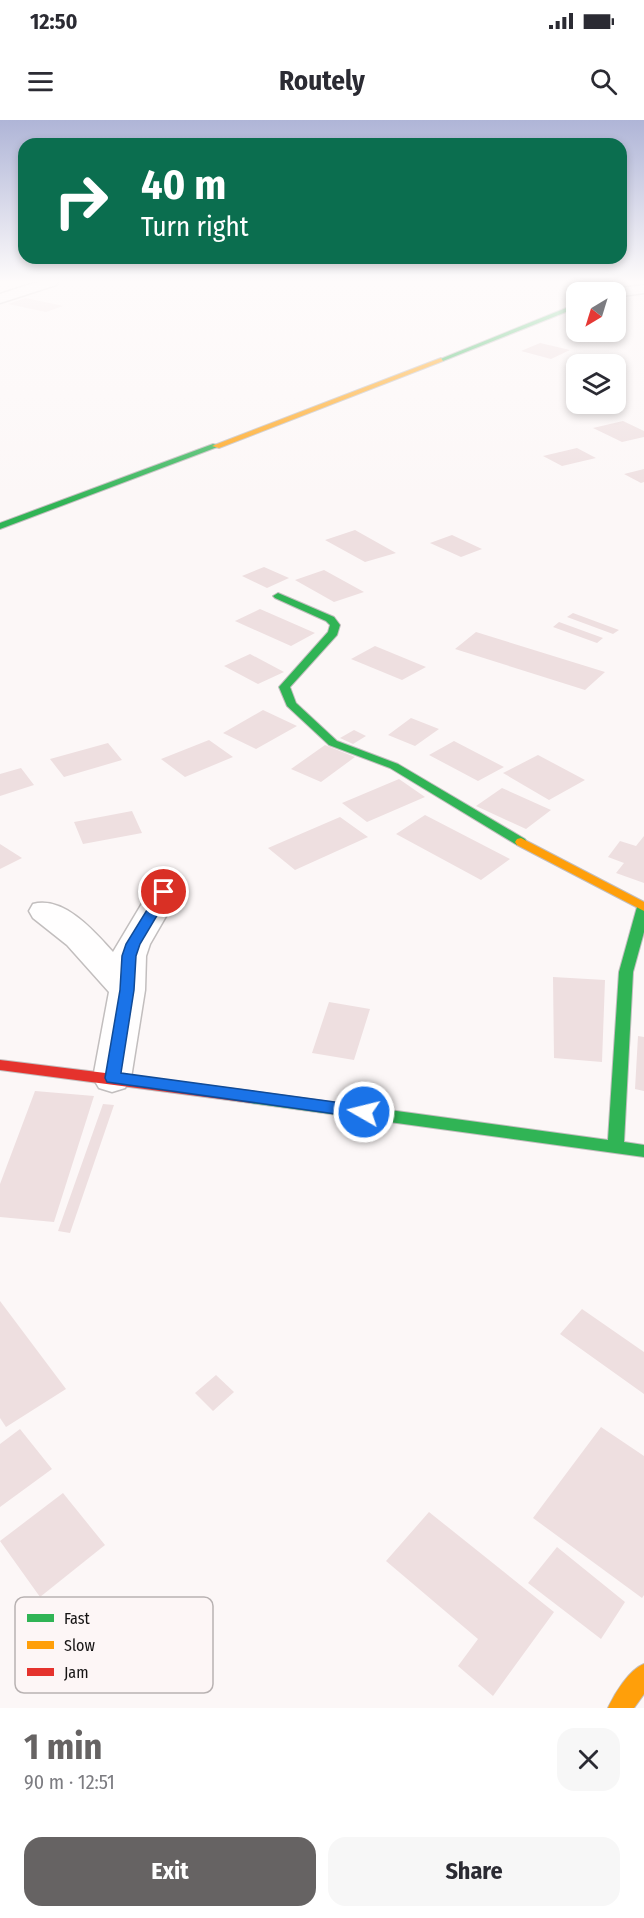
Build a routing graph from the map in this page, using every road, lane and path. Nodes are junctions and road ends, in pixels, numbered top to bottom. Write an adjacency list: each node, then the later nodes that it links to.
1 (449, 356): 2 (street)
2 (0, 526)
3 (278, 596): 5 (street)
4 (164, 892): 7 (street)
5 (644, 907): 10 (street)
6 (45, 911): 7 (street)
7 (127, 990): 9 (street)
8 (0, 1065): 9 (street)
9 (112, 1078): 10 (street)
10 (616, 1146): 11 (street)
11 (644, 1151)
12 (644, 1675): 13 (street)
13 (620, 1708)

